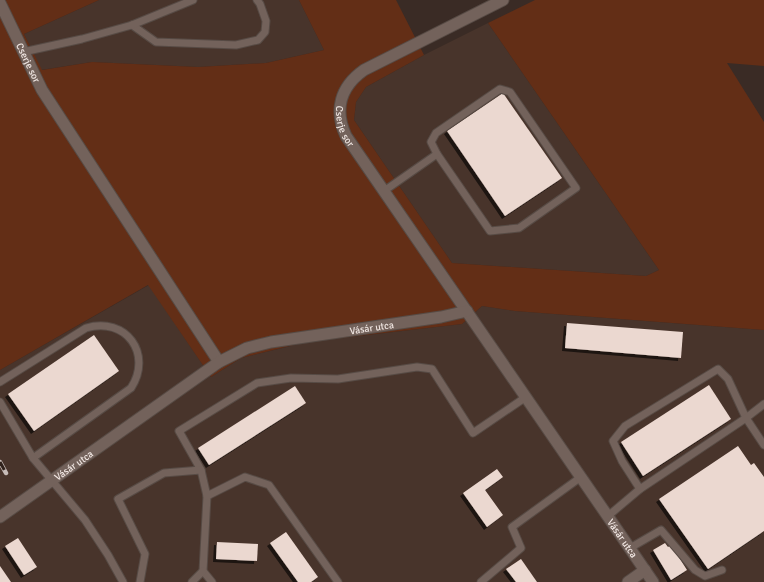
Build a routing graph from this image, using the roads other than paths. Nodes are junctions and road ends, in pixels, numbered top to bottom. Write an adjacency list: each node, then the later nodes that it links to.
1 (193, 0): 5 (lane)
2 (257, 0): 5 (lane)
3 (503, 0): 8 (street, Cserje sor)
4 (0, 3): 6 (street, Cserje sor)
5 (132, 25): 6 (lane)
6 (23, 52): 10 (street, Cserje sor)
7 (437, 154): 7 (lane); 8 (lane)
8 (384, 191): 9 (street, Cserje sor)
9 (467, 311): 10 (street, Vásár utca); 12 (street, Vásár utca)
10 (219, 362): 20 (street, Vásár utca)
11 (0, 382): 17 (lane)
12 (526, 397): 18 (lane); 19 (street, Vásár utca)
13 (0, 402): 17 (lane)
14 (764, 404): 15 (lane)
15 (746, 418): 16 (lane); 21 (lane); 21 (lane)
16 (764, 445)
17 (33, 458): 20 (lane)
18 (201, 470): 22 (lane); 30 (lane)
19 (581, 477): 24 (street, Vásár utca); 34 (lane)
20 (52, 481): 23 (street, Vásár utca); 29 (lane)
21 (640, 489): 24 (lane)
22 (207, 496): 28 (lane); 33 (lane)
23 (1, 514)
24 (608, 516): 25 (street, Vásár utca)
25 (630, 548): 26 (street, Vásár utca); 27 (lane)
26 (645, 570): 35 (street); 36 (street, Vásár utca)
27 (722, 570)
28 (203, 571): 31 (lane); 32 (lane)
29 (123, 582)
30 (140, 582)
31 (192, 582)
32 (212, 582)
33 (338, 582)
34 (481, 582)
35 (628, 582)
36 (653, 582)

